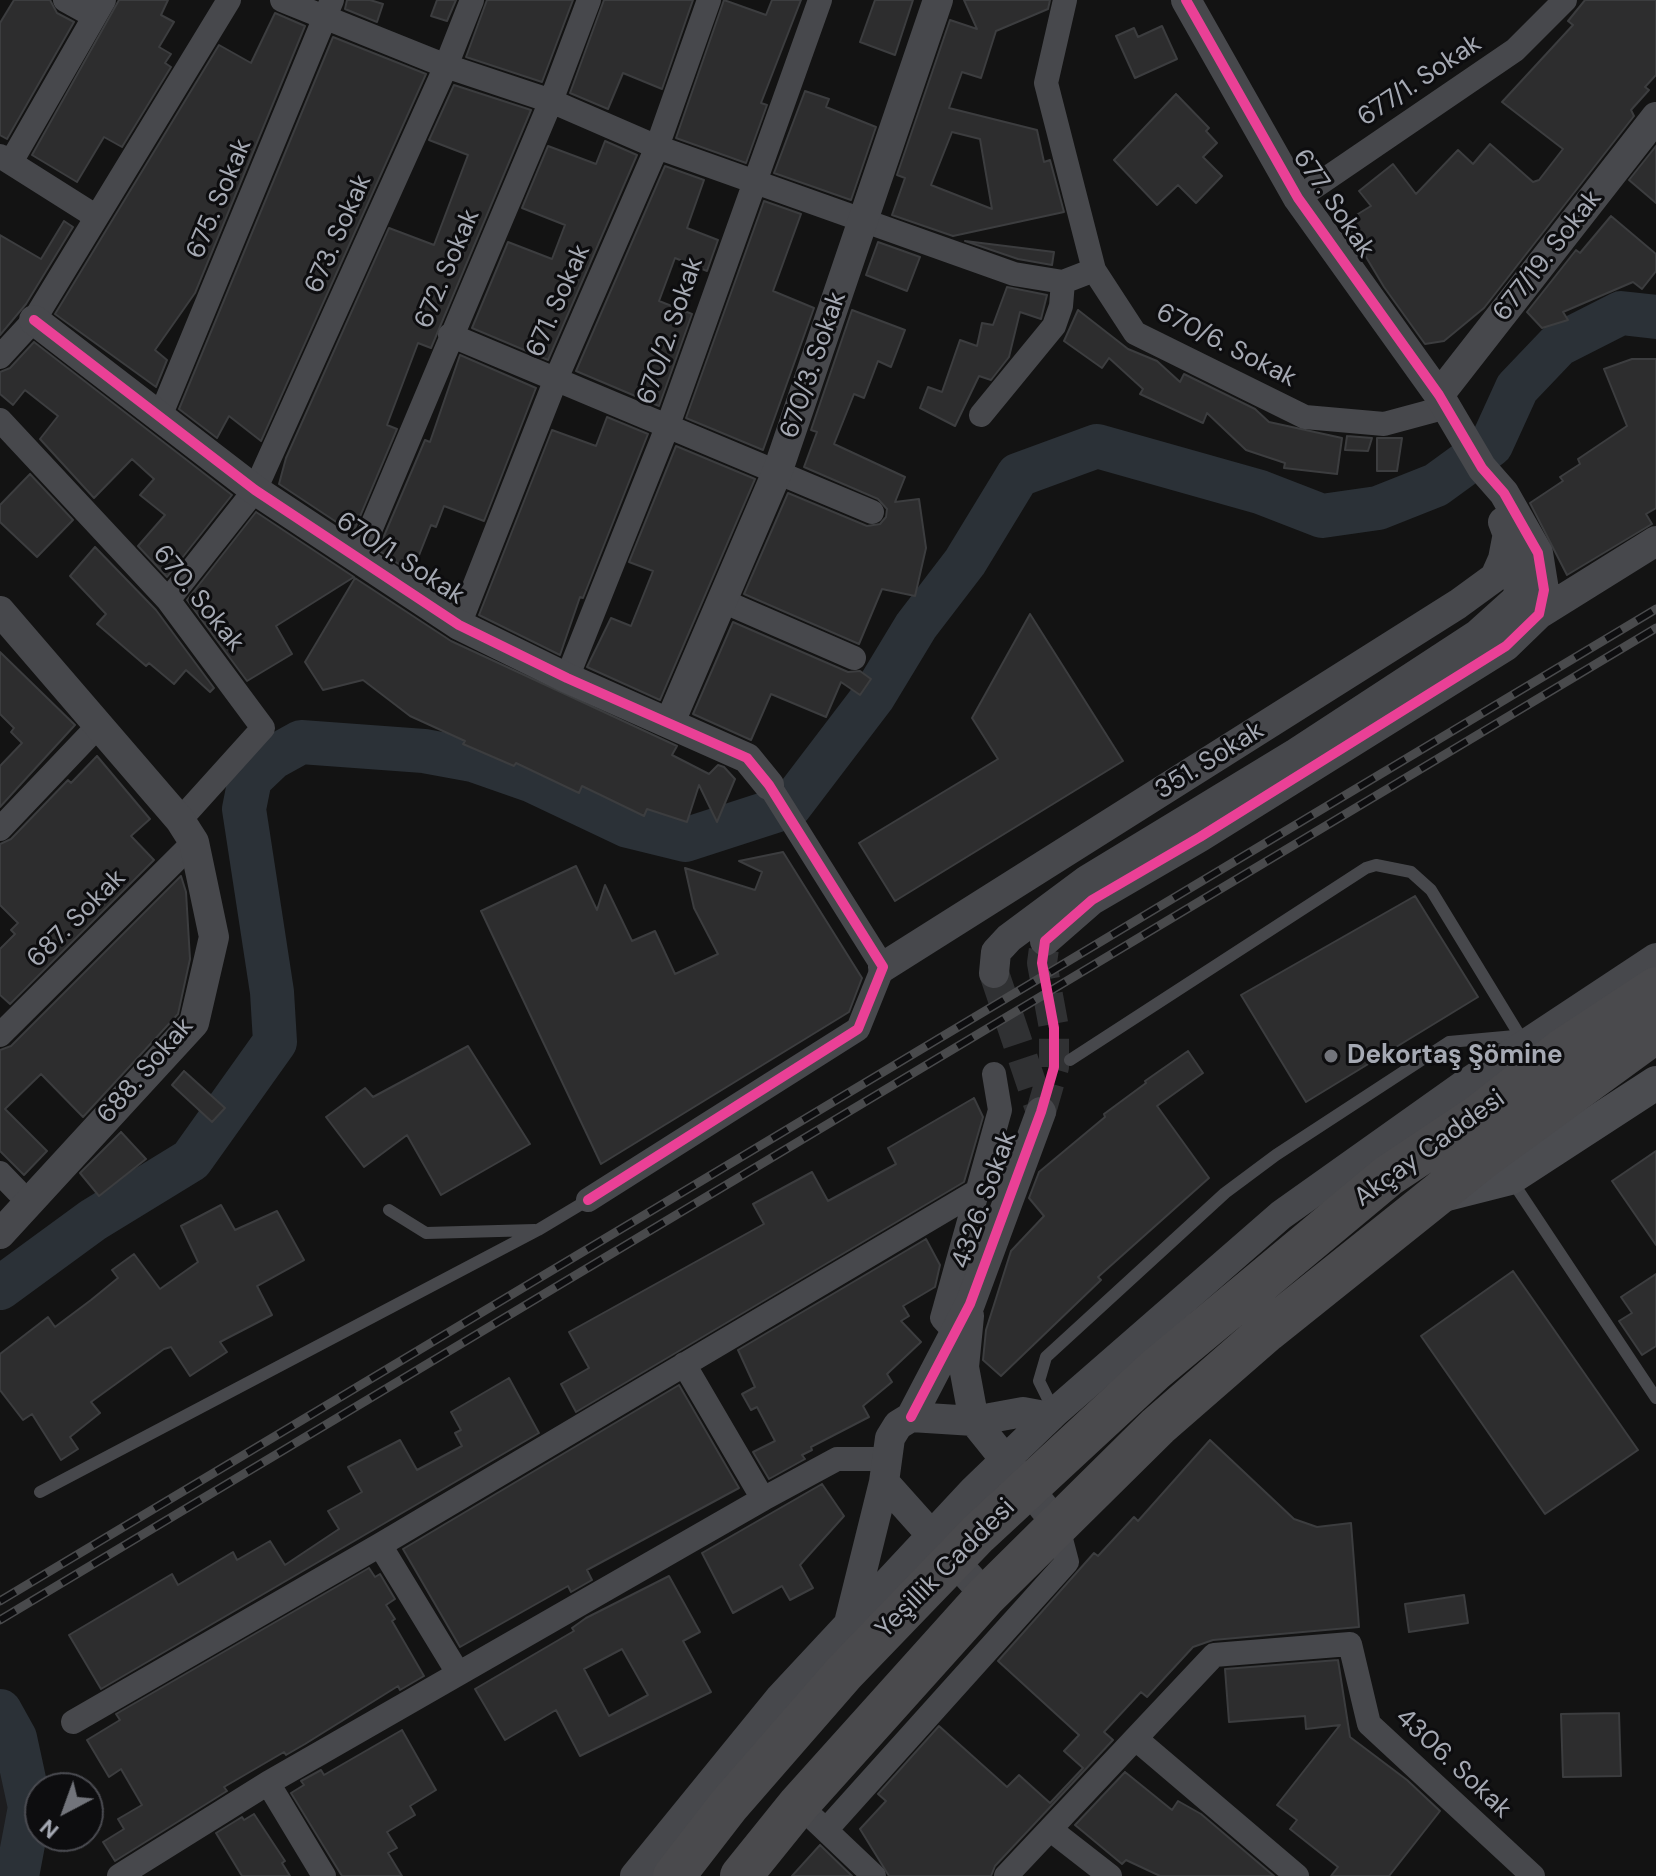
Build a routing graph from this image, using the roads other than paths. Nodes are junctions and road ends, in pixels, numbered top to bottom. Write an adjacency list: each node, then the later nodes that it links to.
1 (65, 0): 12 (street)
2 (229, 0): 21 (street)
3 (282, 0): 13 (street)
4 (472, 0): 14 (street, 673. Sokak)
5 (589, 0): 15 (street, 672. Sokak)
6 (709, 0): 17 (street, 671. Sokak)
7 (820, 0): 19 (street, 670/2. Sokak)
8 (938, 0): 22 (street, 670/3. Sokak)
9 (1065, 0): 23 (street, 670/6. Sokak)
10 (1186, 0): 20 (street, 677. Sokak)
11 (1565, 0): 20 (street, 677/1. Sokak)
12 (99, 8): 18 (street)
13 (329, 10): 14 (street); 31 (street, 675. Sokak)
14 (446, 66): 15 (street); 36 (street, 673. Sokak)
15 (551, 101): 17 (street); 26 (street, 672. Sokak)
16 (1656, 117): 29 (street, 677/19. Sokak)
17 (657, 147): 19 (street); 28 (street, 671. Sokak)
18 (5, 159): 21 (street)
19 (753, 182): 22 (street); 33 (street, 670/2. Sokak)
20 (1298, 198): 29 (street, 677. Sokak)
21 (95, 216): 25 (street)
22 (862, 221): 24 (street); 35 (street, 670/3. Sokak)
23 (1094, 270): 24 (street); 29 (street, 670/6. Sokak)
24 (1063, 282): 30 (street)
25 (34, 320): 27 (street); 31 (street, 670/1. Sokak)
26 (450, 335): 28 (street); 40 (street, 672. Sokak)
27 (0, 357)
28 (556, 379): 33 (street); 45 (street, 671. Sokak)
29 (1448, 409): 34 (street, 677. Sokak)
30 (981, 415)
31 (159, 419): 36 (street, 670/1. Sokak)
32 (0, 420): 41 (street, 670. Sokak)
33 (668, 425): 35 (street); 47 (street, 670/2. Sokak)
34 (1482, 468): 38 (street, 351. Sokak); 43 (street)
35 (778, 470): 37 (street); 42 (street, 670/3. Sokak)
36 (255, 490): 40 (street, 670/1. Sokak); 41 (street, 673. Sokak)
37 (872, 512)
38 (1508, 533): 55 (street, 351. Sokak); 56 (street, 351. Sokak)
39 (1656, 541): 43 (street)
40 (358, 559): 45 (street, 670/1. Sokak)
41 (168, 600): 52 (street, 670. Sokak)
42 (725, 602): 46 (street); 48 (street, 670/3. Sokak)
43 (1539, 614): 53 (street)
44 (4, 625): 49 (street, 688. Sokak)
45 (459, 625): 47 (street, 670/1. Sokak)
46 (854, 658)
47 (567, 678): 48 (street, 670/1. Sokak)
48 (670, 722): 50 (street, 670/1. Sokak)
49 (99, 725): 51 (street); 52 (street, 688. Sokak)
50 (769, 785): 55 (street)
51 (0, 829)
52 (187, 831): 59 (street, 687. Sokak); 70 (street, 688. Sokak)
53 (1045, 941)
54 (1656, 958): 60 (street)
55 (883, 967): 69 (street)
56 (994, 973)
57 (1656, 988): 74 (highway, Akçay Caddesi)
58 (1656, 1032): 68 (highway, Akçay Caddesi)
59 (0, 1035)
60 (1532, 1035): 61 (lane); 80 (street); 80 (lane)
61 (1070, 1060)
62 (994, 1074): 67 (street)
63 (1656, 1083): 66 (main road)
64 (1041, 1112): 75 (street, 4326. Sokak)
65 (0, 1173): 70 (street)
66 (1510, 1178): 68 (main road); 79 (lane)
67 (979, 1190): 76 (street); 78 (street)
68 (1434, 1197): 77 (highway, Akçay Caddesi)
69 (588, 1200): 72 (lane)
70 (28, 1202): 73 (street, 688. Sokak)
71 (389, 1210): 72 (lane)
72 (538, 1230): 85 (lane)
73 (0, 1234)
74 (1249, 1292): 84 (highway, Yeşillik Caddesi)
75 (970, 1304): 76 (street); 82 (street)
76 (954, 1331): 81 (street)
77 (1267, 1331): 87 (highway, Yeşillik Caddesi)
78 (684, 1364): 86 (street); 88 (street)
79 (1656, 1398)
80 (1052, 1414): 82 (street); 84 (street)
81 (911, 1417): 82 (street); 83 (street)
82 (974, 1421): 84 (street)
83 (885, 1470): 86 (street); 89 (street); 91 (street)
84 (1016, 1474): 87 (street); 89 (highway, Yeşillik Caddesi)
85 (40, 1492)
86 (763, 1499): 92 (street)
87 (1057, 1524): 90 (highway, Yeşillik Caddesi); 96 (street)
88 (380, 1545): 92 (street); 93 (street)
89 (942, 1548): 90 (street); 91 (street); 101 (highway, Yeşillik Caddesi)
90 (986, 1596): 96 (highway, Yeşillik Caddesi)
91 (848, 1625): 100 (street)
92 (458, 1673): 95 (street)
93 (73, 1722)
94 (1136, 1739): 97 (street); 106 (street); 107 (street, 4306. Sokak)
95 (268, 1783): 98 (street); 99 (street)
96 (812, 1817): 102 (highway, Yeşillik Caddesi); 103 (street)
97 (1051, 1830): 104 (street); 105 (street)
98 (119, 1876)
99 (324, 1876)
100 (635, 1876)
101 (674, 1876)
102 (741, 1876)
103 (874, 1876)
104 (1006, 1876)
105 (1110, 1876)
106 (1297, 1876)
107 (1533, 1876)

